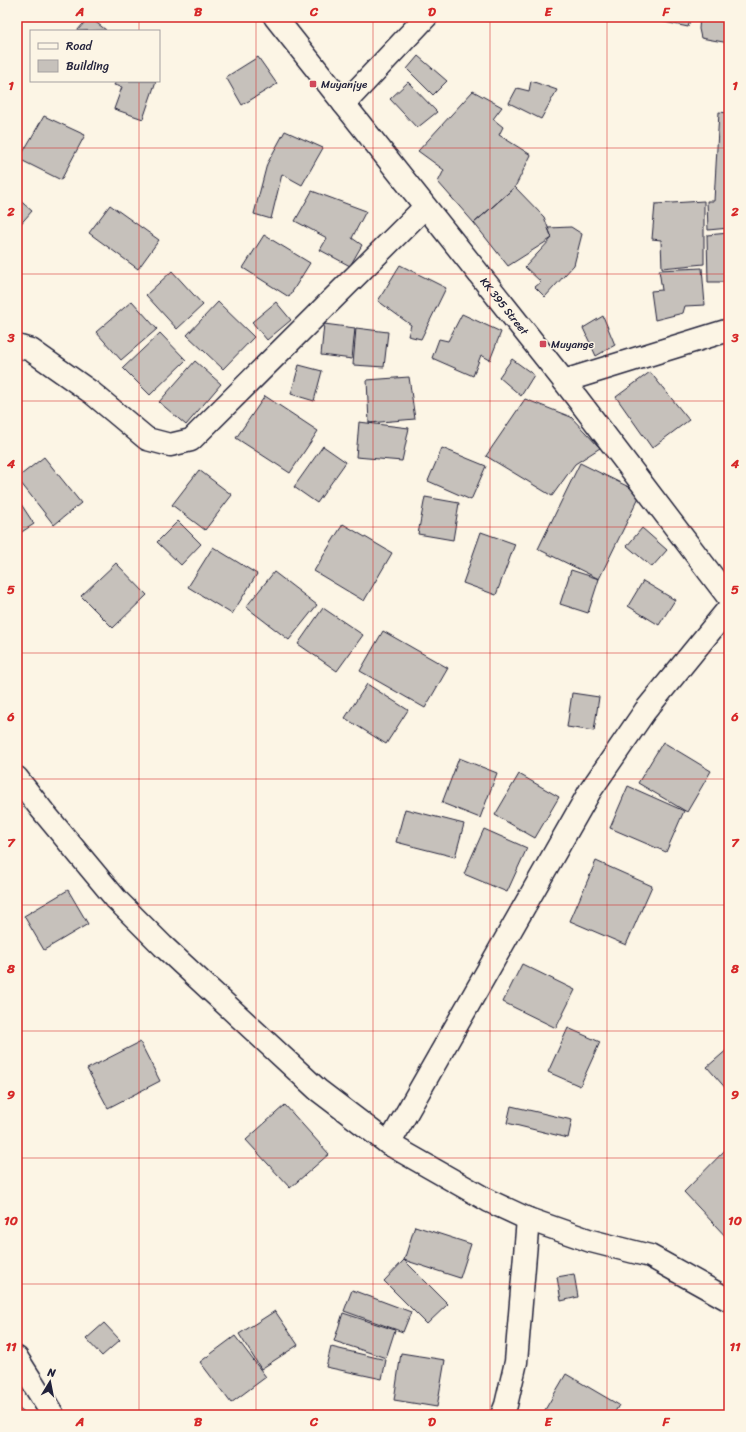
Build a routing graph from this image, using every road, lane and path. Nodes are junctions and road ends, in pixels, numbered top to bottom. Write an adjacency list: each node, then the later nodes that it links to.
1 (275, 17): 3 (street, KK 395 Street)
2 (426, 17): 3 (street)
3 (344, 104): 4 (street, KK 395 Street)
4 (425, 207): 6 (street); 7 (street, KK 395 Street)
5 (729, 330): 7 (street)
6 (17, 346)
7 (564, 381): 8 (street, KK 395 Street)
8 (729, 598)
9 (729, 608): 11 (street)
10 (17, 778): 11 (street)
11 (389, 1144): 12 (street)
12 (528, 1220): 13 (street); 16 (street)
13 (729, 1300)
14 (17, 1358): 15 (street)
15 (53, 1415)
16 (502, 1415)

